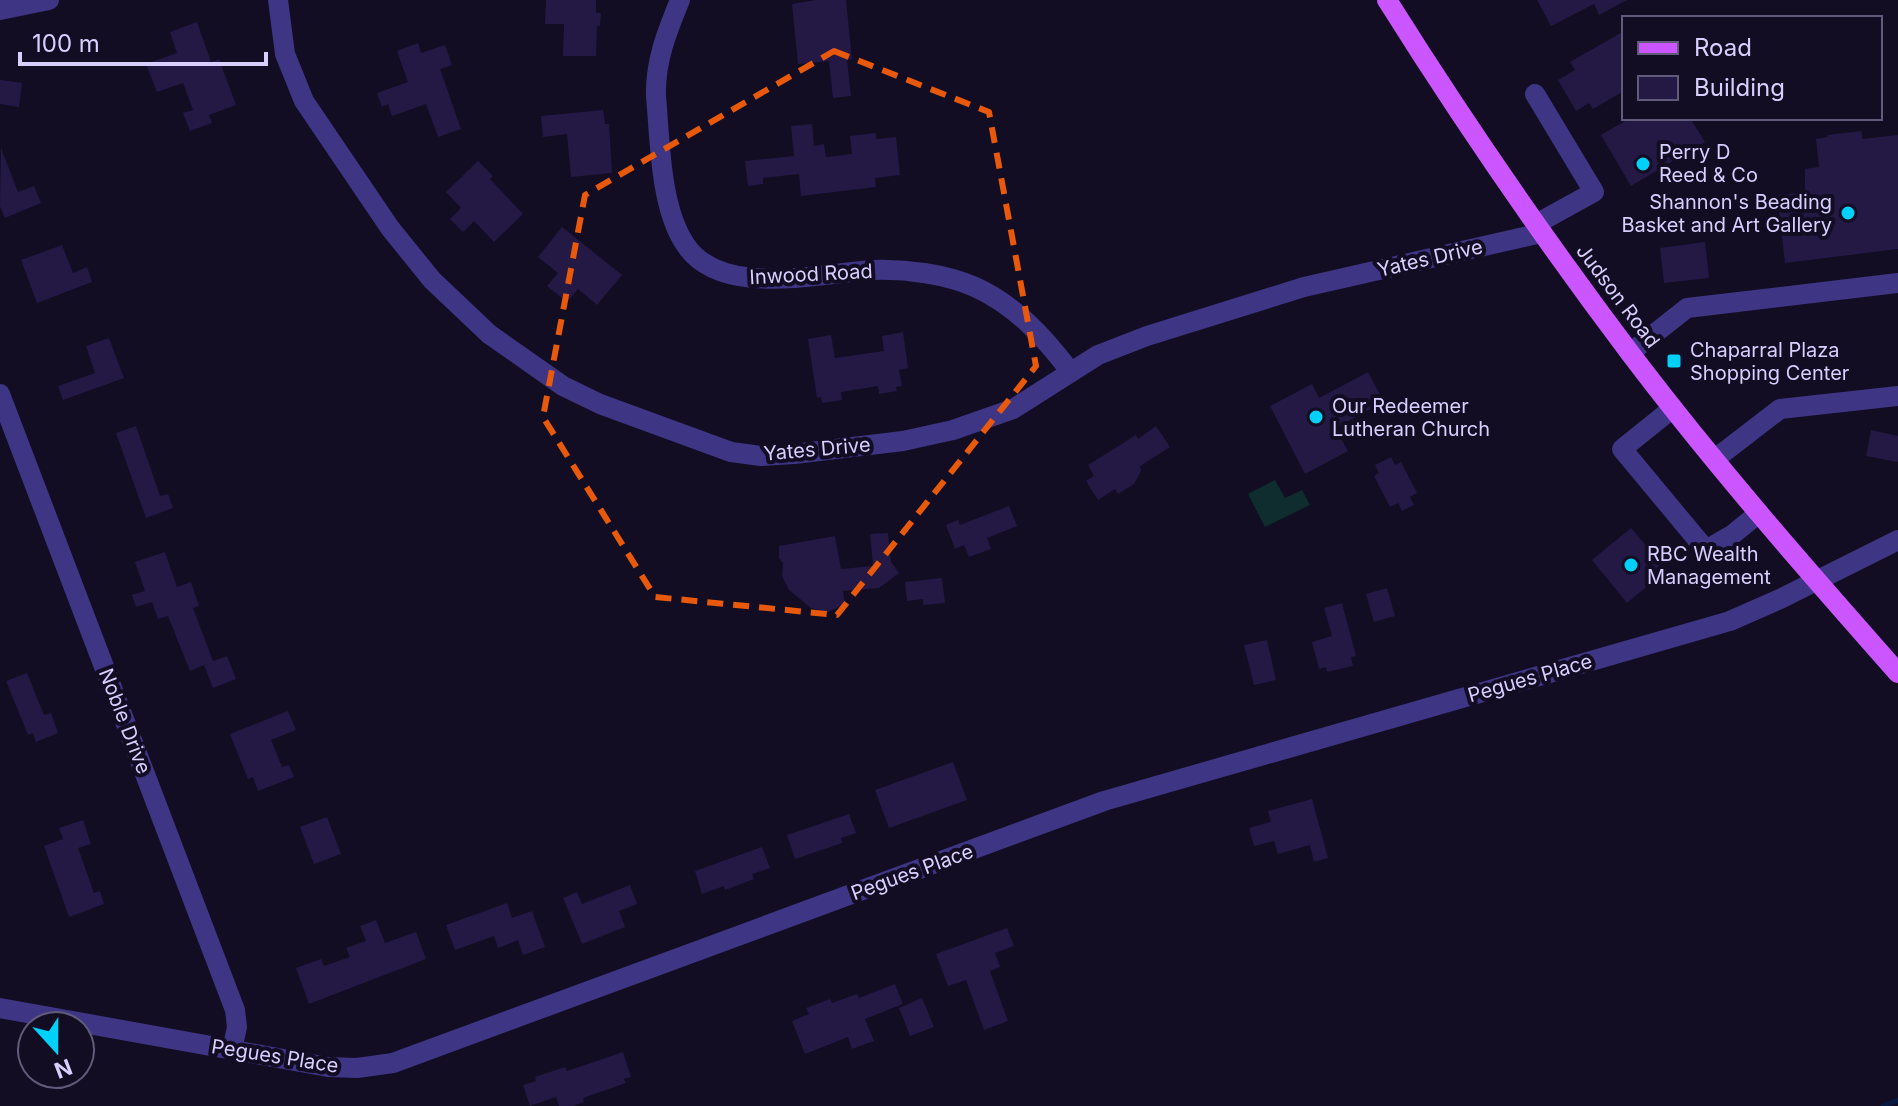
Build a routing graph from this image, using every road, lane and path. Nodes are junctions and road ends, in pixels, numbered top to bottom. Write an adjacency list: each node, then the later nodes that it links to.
1 (49, 0): 5 (street)
2 (278, 0): 10 (street, Yates Drive)
3 (680, 0): 10 (street, Inwood Road)
4 (1387, 0): 7 (main road, Judson Road)
5 (0, 10)
6 (1535, 94): 7 (street, Yates Drive)
7 (1539, 229): 9 (main road, Judson Road); 10 (street, Yates Drive)
8 (1898, 283): 9 (street)
9 (1630, 353): 13 (main road, Judson Road)
10 (1070, 371)
11 (0, 394): 20 (street, Noble Drive)
12 (1898, 396): 14 (street)
13 (1673, 408): 14 (main road, Judson Road); 15 (street)
14 (1715, 459): 15 (main road, Judson Road)
15 (1759, 513): 17 (main road, Judson Road)
16 (1898, 540): 17 (street, Pegues Place)
17 (1816, 581): 18 (main road, Judson Road); 20 (street, Pegues Place)
18 (1898, 673)
19 (0, 1008): 20 (street, Pegues Place)
20 (232, 1050)

